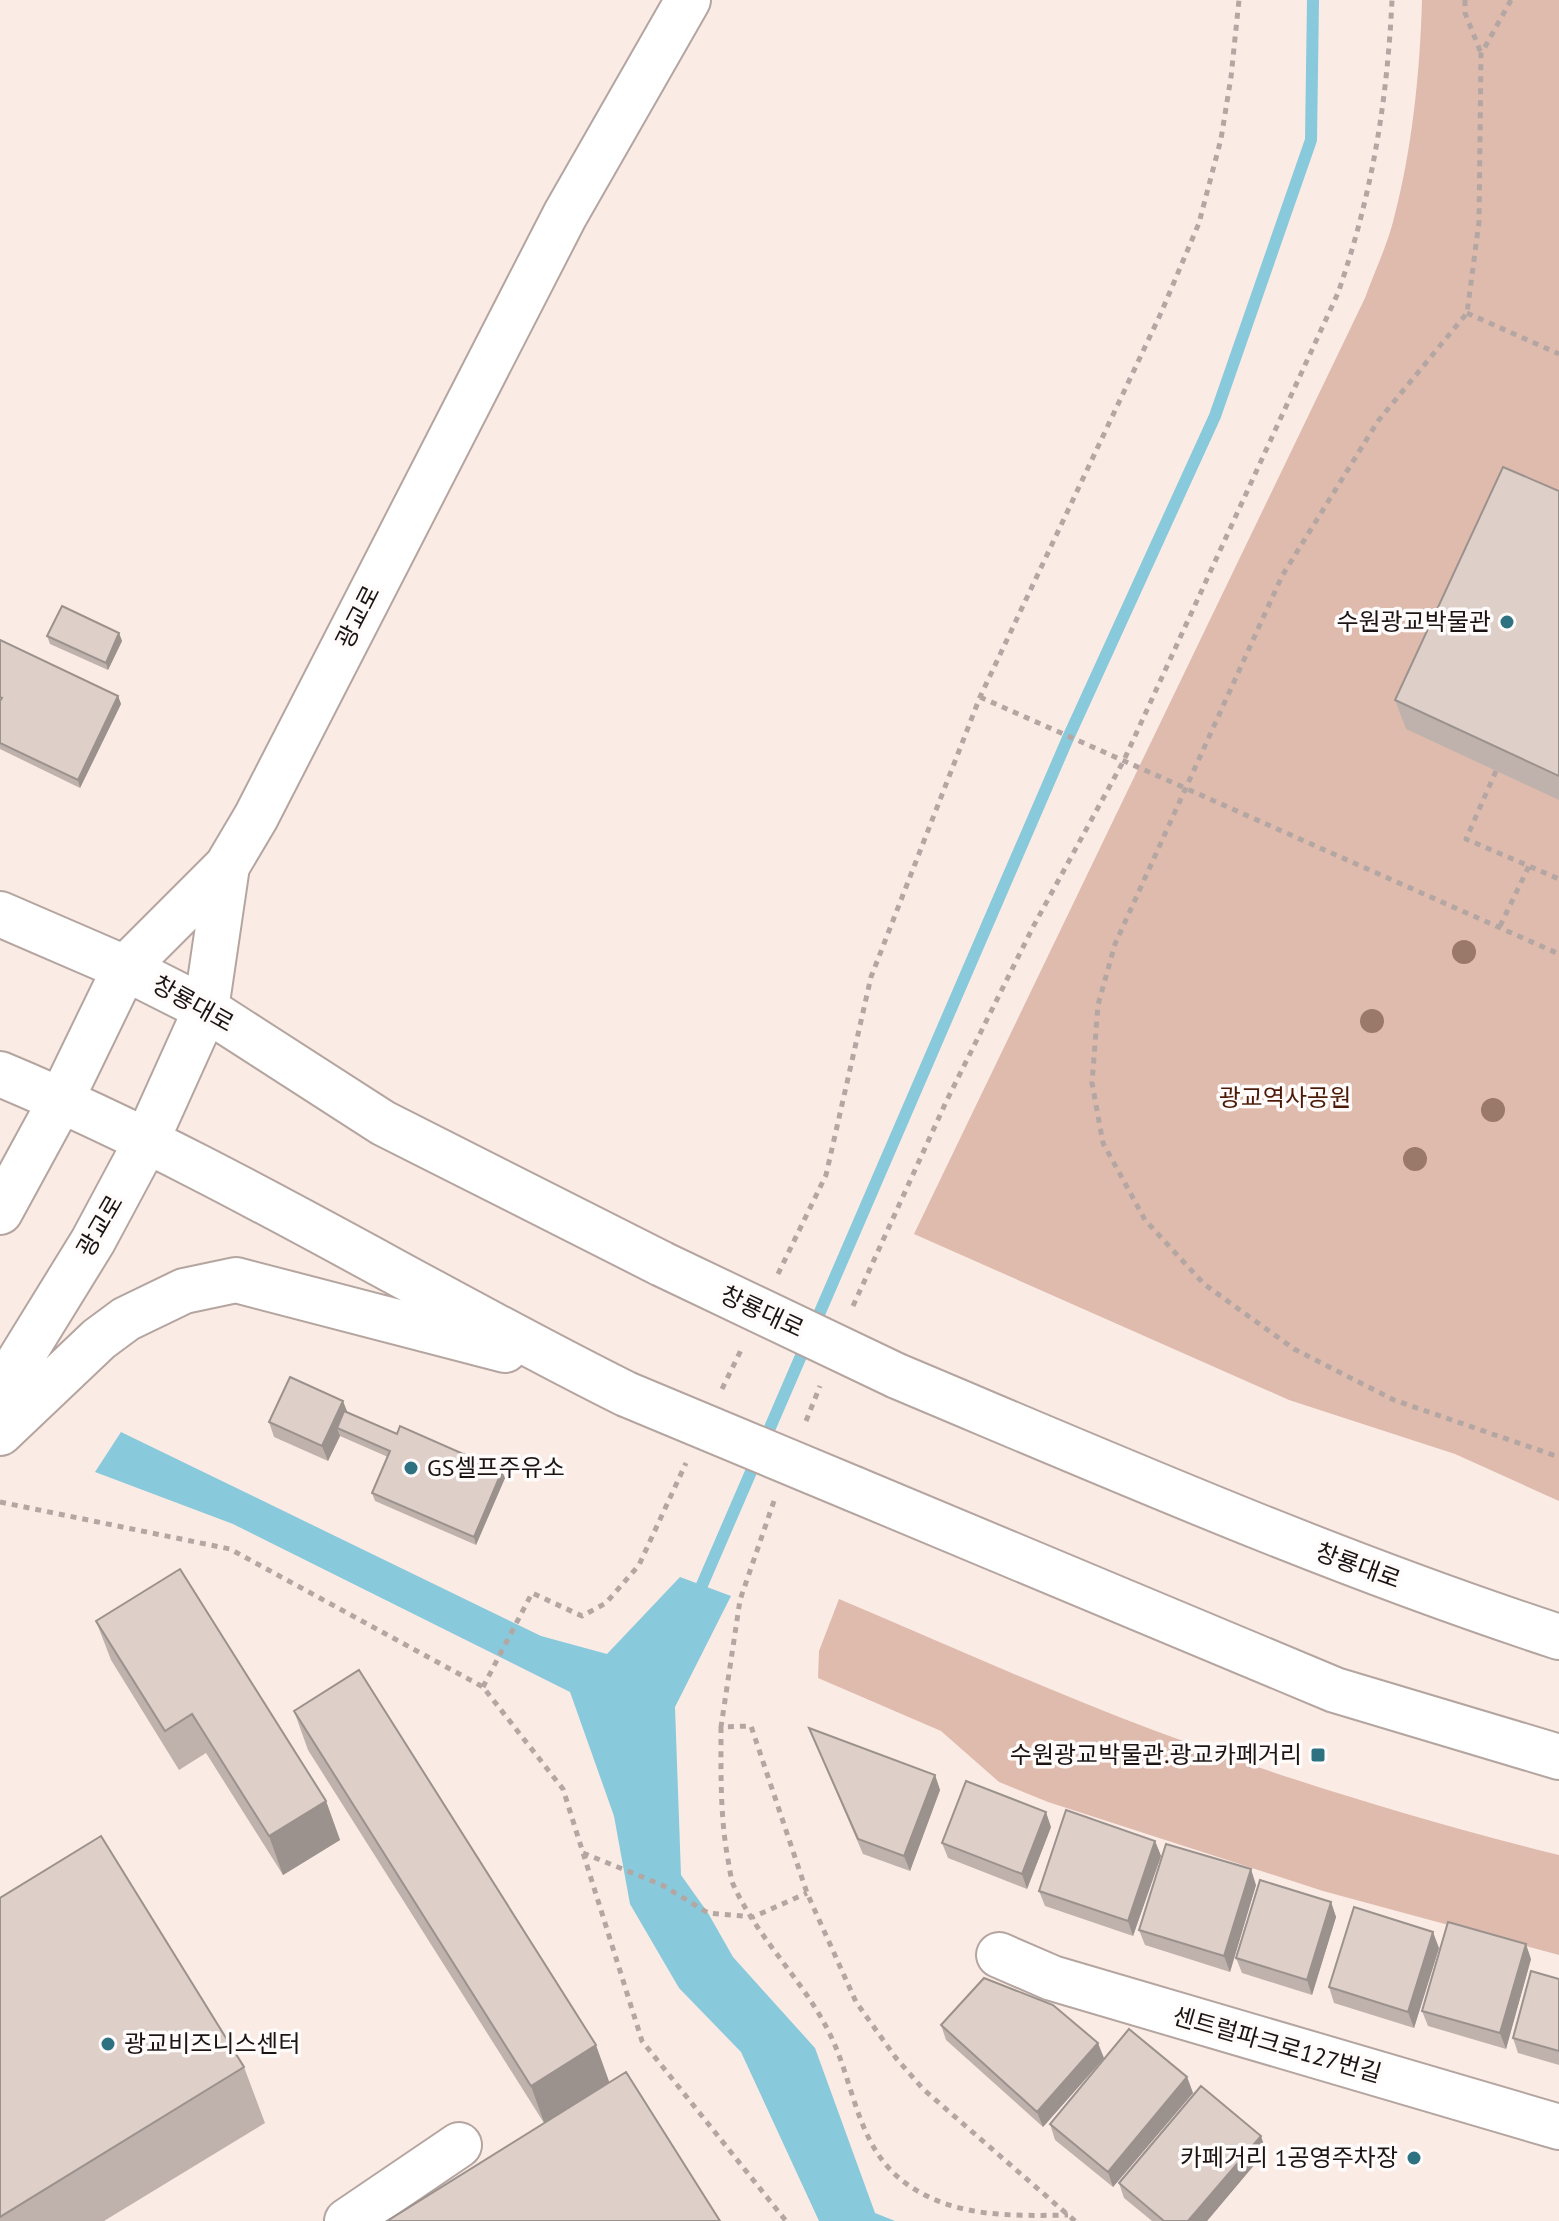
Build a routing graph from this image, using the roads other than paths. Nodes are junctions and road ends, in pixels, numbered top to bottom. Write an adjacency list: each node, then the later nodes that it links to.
1 (688, 0): 2 (main road, 광교로)
2 (227, 866): 4 (main road, 광교로); 5 (main road, 광교로)
3 (0, 914): 4 (main road, 창룡대로)
4 (125, 968): 5 (main road, 창룡대로); 7 (main road, 광교로)
5 (206, 1009): 8 (main road, 광교로); 13 (main road, 창룡대로, bridge)
6 (0, 1074): 7 (main road)
7 (61, 1100): 8 (main road); 9 (main road, 광교로)
8 (146, 1142): 10 (main road); 11 (main road, 광교로)
9 (0, 1212)
10 (575, 1368): 12 (main road); 14 (main road, bridge)
11 (0, 1392)
12 (0, 1433)
13 (1559, 1637)
14 (1559, 1757)
15 (999, 1955): 16 (main road, 센트럴파크로127번길)
16 (1559, 2127)
17 (459, 2145): 18 (main road)
18 (347, 2221)

